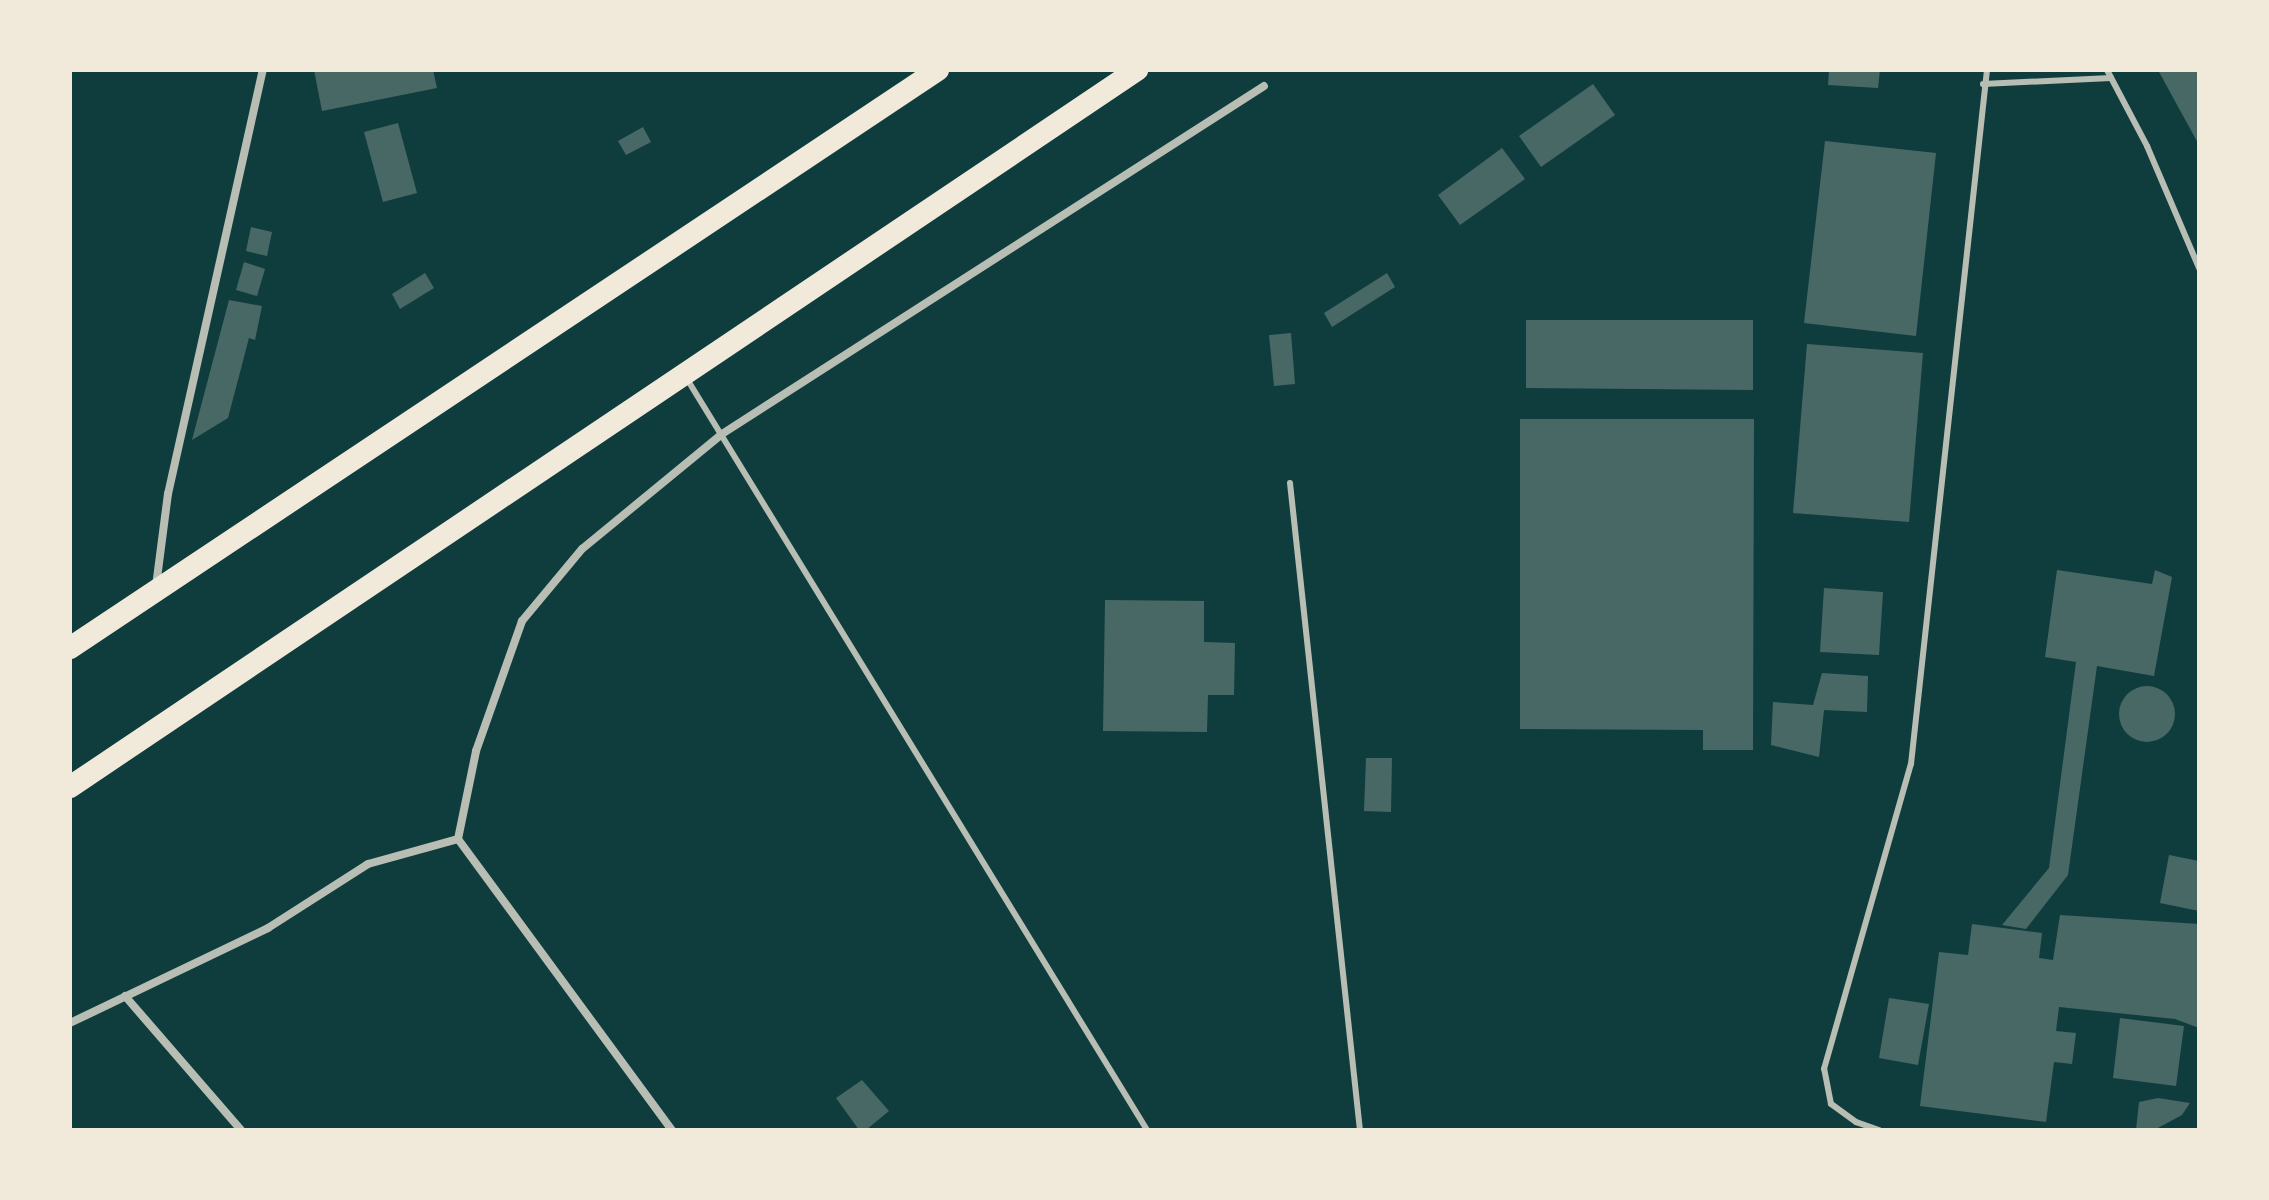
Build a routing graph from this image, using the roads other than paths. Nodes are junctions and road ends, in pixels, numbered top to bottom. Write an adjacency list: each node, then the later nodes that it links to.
1 (263, 70): 13 (street)
2 (938, 70): 13 (highway)
3 (1137, 70): 10 (highway)
4 (1987, 70): 7 (lane)
5 (2107, 70): 6 (lane)
6 (2111, 78): 7 (lane); 9 (lane)
7 (1983, 84): 23 (lane)
8 (1264, 86): 11 (street)
9 (2199, 268)
10 (684, 374): 11 (lane); 15 (highway)
11 (722, 434): 16 (street); 21 (lane)
12 (1290, 483): 22 (lane)
13 (155, 591): 14 (highway)
14 (70, 648)
15 (70, 787)
16 (458, 839): 17 (street); 20 (street)
17 (125, 996): 18 (street); 19 (street)
18 (70, 1023)
19 (241, 1130)
20 (672, 1130)
21 (1147, 1130)
22 (1360, 1130)
23 (1879, 1130)

